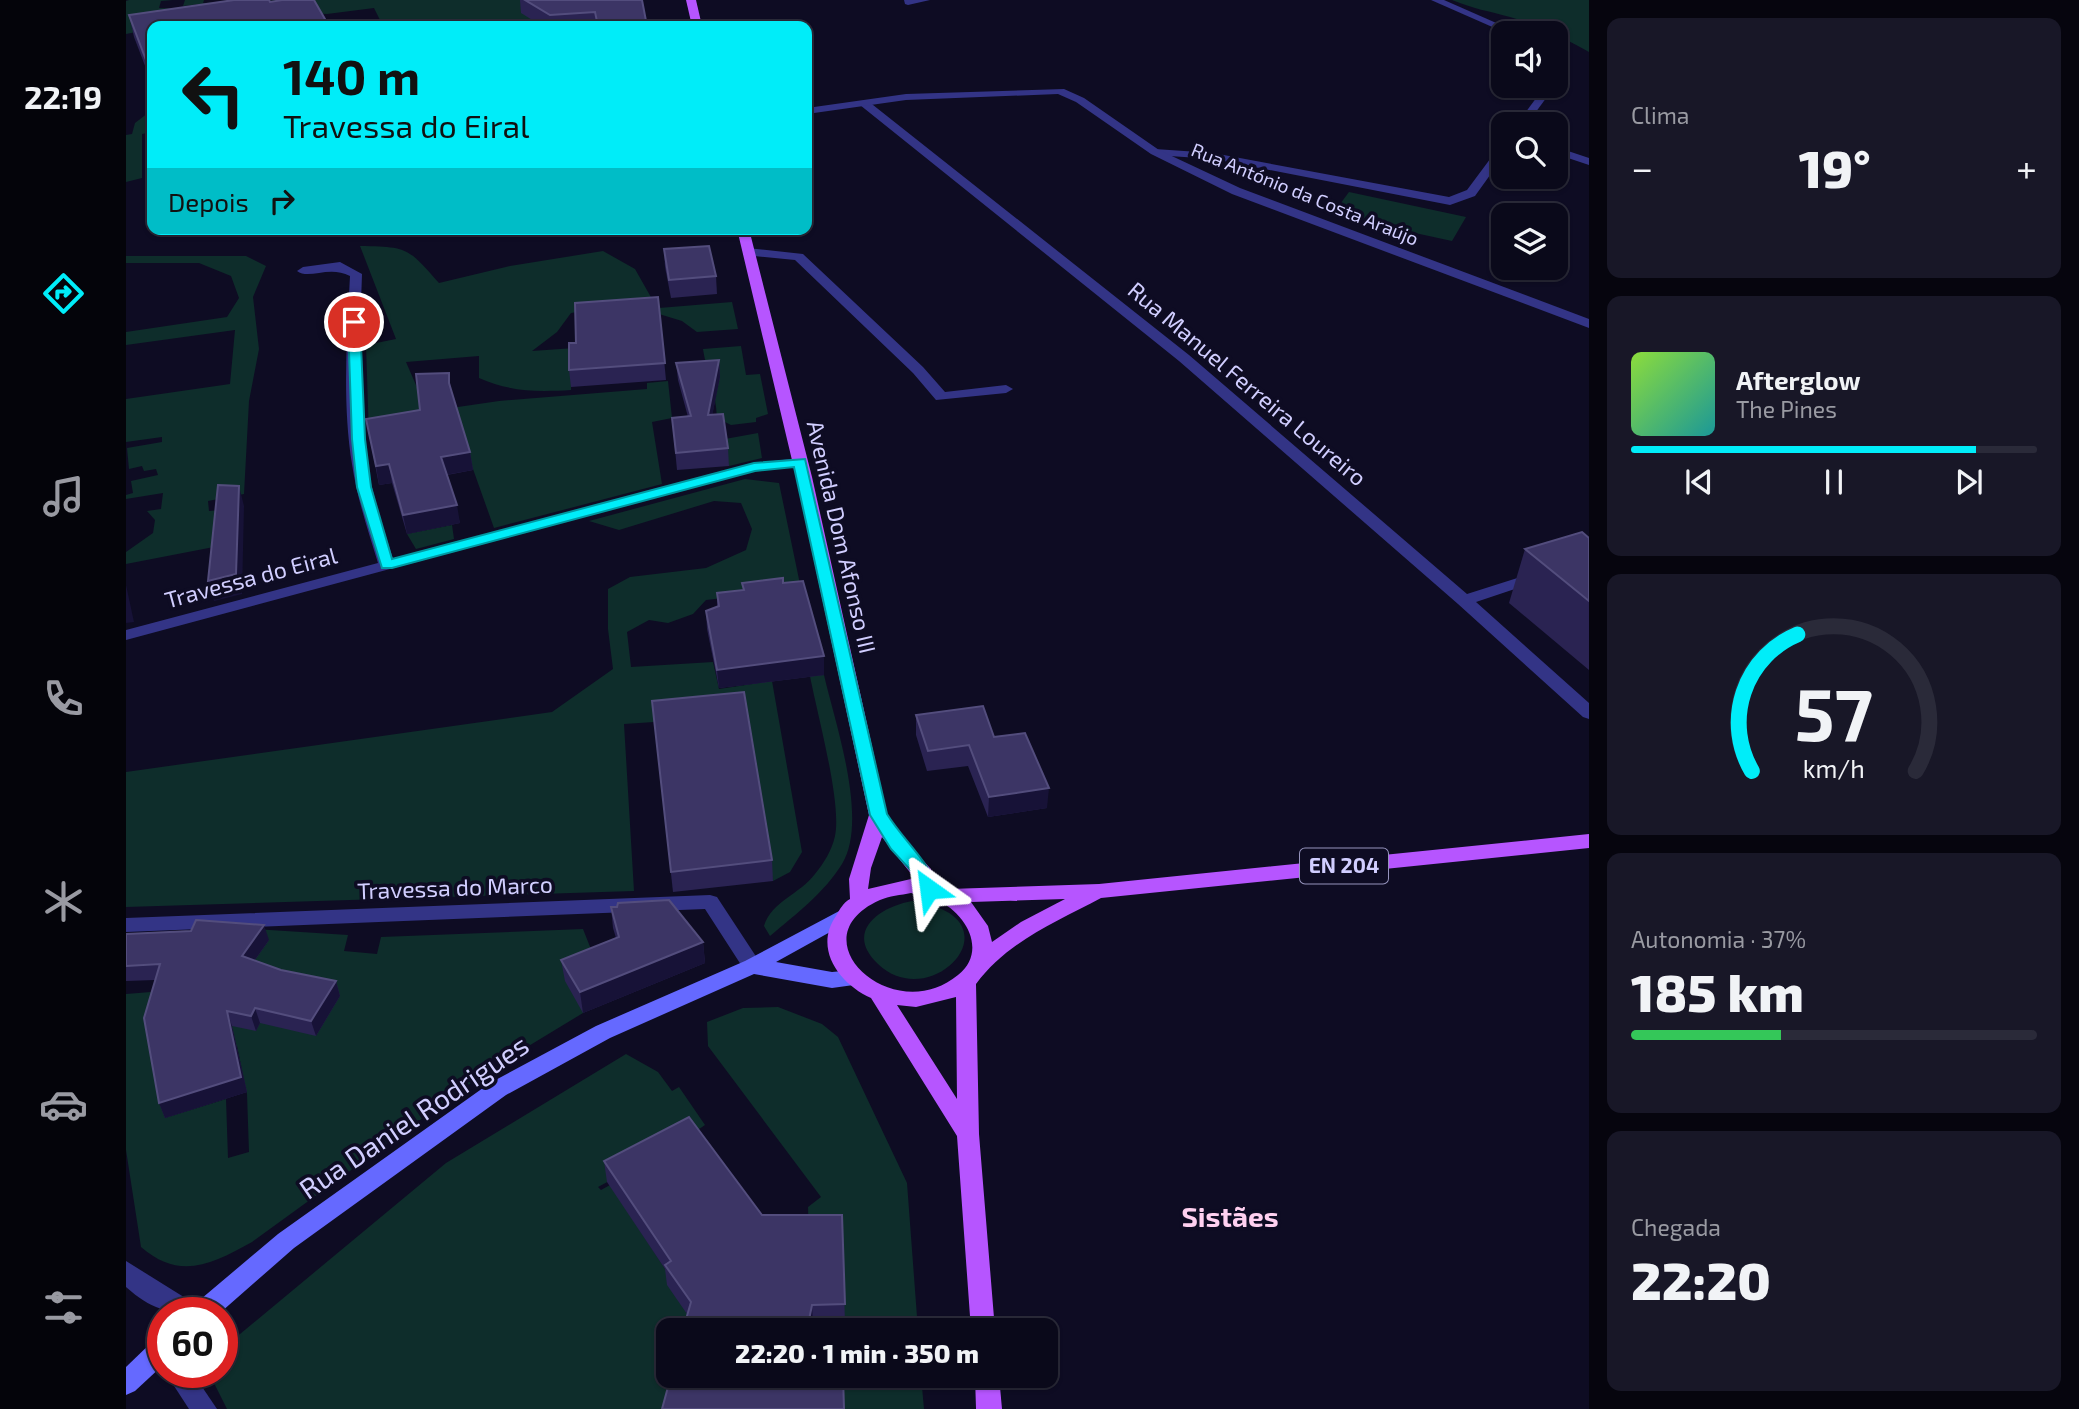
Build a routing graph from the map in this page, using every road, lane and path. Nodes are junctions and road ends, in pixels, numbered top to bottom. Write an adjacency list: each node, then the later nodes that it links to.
1 (691, 0): 5 (main road)
2 (925, 0): 4 (street)
3 (1436, 0): 6 (street)
4 (908, 2)
5 (696, 21)
6 (1491, 23)
7 (864, 103): 8 (street, Rua António da Costa Araújo); 9 (street, Rua António da Costa Araújo); 21 (street, Rua Manuel Ferreira Loureiro)
8 (812, 110)
9 (1155, 152): 12 (street); 16 (street, Rua António da Costa Araújo)
10 (1568, 154): 11 (street)
11 (1589, 162)
12 (1491, 166)
13 (744, 235): 14 (main road, Avenida Dom Afonso III)
14 (747, 252): 17 (street); 18 (main road, Avenida Dom Afonso III)
15 (303, 271): 19 (street)
16 (1588, 324)
17 (1006, 389)
18 (800, 462): 19 (street, Travessa do Eiral); 24 (main road, Avenida Dom Afonso III)
19 (387, 565): 22 (street, Travessa do Eiral)
20 (1552, 572): 21 (street)
21 (1464, 600): 23 (street, Rua Manuel Ferreira Loureiro)
22 (126, 635)
23 (1589, 713)
24 (878, 815): 26 (main road, Avenida Dom Afonso III); 29 (main road, Avenida Dom Afonso III)
25 (1589, 841): 27 (main road, EN 204)
26 (929, 889): 28 (main road, EN 204); 29 (main road, EN 204)
27 (1099, 891): 28 (main road, EN 204); 32 (main road, EN 204)
28 (949, 896): 32 (main road, EN 204)
29 (860, 900): 30 (main road, EN 204)
30 (843, 916): 33 (main road, Rua Daniel Rodrigues); 34 (main road, EN 204)
31 (126, 925): 33 (street, Travessa do Marco)
32 (980, 961): 35 (main road, EN 204)
33 (752, 966): 34 (main road); 40 (main road, Rua Daniel Rodrigues)
34 (854, 978): 36 (main road, EN 204)
35 (966, 980): 36 (main road, EN 204); 37 (main road, EN 204)
36 (878, 993): 37 (main road, EN 204)
37 (968, 1133): 41 (main road, EN 204)
38 (126, 1272): 39 (street)
39 (159, 1297)
40 (221, 1297)
41 (982, 1318)
42 (147, 1362): 43 (main road)
43 (128, 1378)
44 (189, 1388): 46 (street)
45 (988, 1388): 47 (main road)
46 (204, 1409)
47 (989, 1409)

